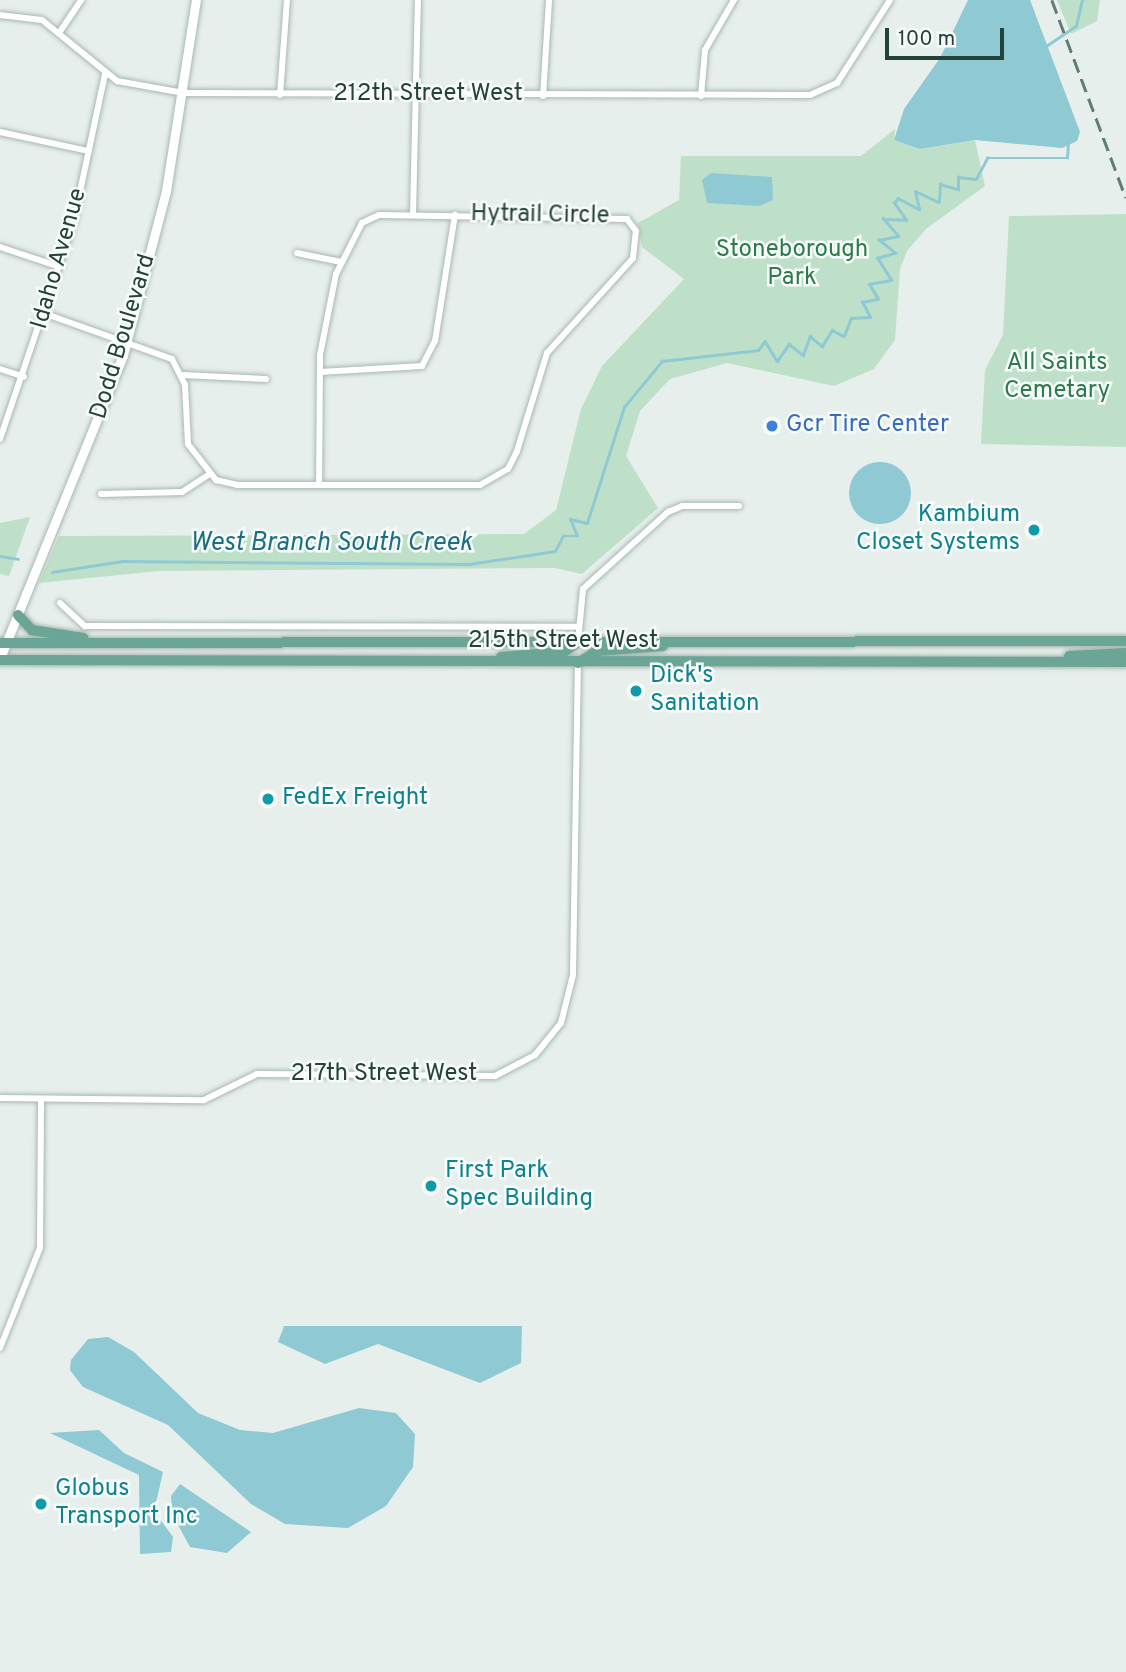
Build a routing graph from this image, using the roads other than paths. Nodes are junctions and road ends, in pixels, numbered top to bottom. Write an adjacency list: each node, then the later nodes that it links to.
1 (81, 0): 9 (street)
2 (196, 0): 11 (main road, Dodd Boulevard)
3 (287, 0): 12 (street)
4 (418, 0): 13 (street)
5 (549, 0): 14 (street)
6 (734, 0): 15 (street)
7 (890, 0): 15 (street, 212th Street West)
8 (0, 15): 9 (street, 212th Street West)
9 (60, 33): 10 (street, 212th Street West)
10 (105, 74): 11 (street, 212th Street West); 17 (street, Idaho Avenue)
11 (184, 93): 12 (street, 212th Street West); 25 (main road, Dodd Boulevard)
12 (280, 95): 13 (street, 212th Street West)
13 (412, 96): 14 (street, 212th Street West); 18 (street)
14 (543, 96): 15 (street, 212th Street West)
15 (701, 96)
16 (0, 132): 17 (street)
17 (89, 151): 23 (street, Idaho Avenue)
18 (412, 215): 19 (street, Hytrail Circle); 22 (street, Hytrail Circle)
19 (455, 215): 27 (street); 33 (street, Hytrail Circle)
20 (0, 247): 23 (street)
21 (297, 253): 22 (street)
22 (341, 262): 27 (street, Hytrail Circle)
23 (60, 267): 24 (street, Idaho Avenue)
24 (46, 314): 25 (street); 29 (street, Idaho Avenue)
25 (127, 340): 28 (street); 37 (main road, Dodd Boulevard)
26 (0, 369): 29 (street)
27 (320, 372): 33 (street, Hytrail Circle)
28 (183, 375): 30 (street); 32 (street)
29 (24, 377): 31 (street, Idaho Avenue)
30 (266, 379)
31 (0, 439)
32 (210, 474): 33 (street, Hytrail Circle); 34 (street)
33 (319, 485)
34 (101, 494)
35 (739, 506): 38 (street)
36 (60, 603): 38 (street, 215th Street West)
37 (18, 615): 42 (main road, Dodd Boulevard); 43 (main road)
38 (579, 627): 40 (street)
39 (1126, 641): 41 (main road, 215th Street West)
40 (578, 642): 41 (main road, 215th Street West); 43 (main road, 215th Street West); 47 (main road)
41 (684, 642): 48 (main road)
42 (3, 643): 43 (main road, 215th Street West); 45 (main road, Dodd Boulevard)
43 (132, 644)
44 (1126, 653): 49 (main road)
45 (0, 659): 47 (main road, 215th Street West)
46 (1126, 662): 49 (main road, 215th Street West)
47 (470, 663): 48 (main road, 215th Street West)
48 (578, 663): 49 (main road, 215th Street West); 51 (street, 217th Street West)
49 (1027, 663)
50 (0, 1098): 51 (street, 217th Street West)
51 (41, 1099): 52 (street)
52 (0, 1348)

